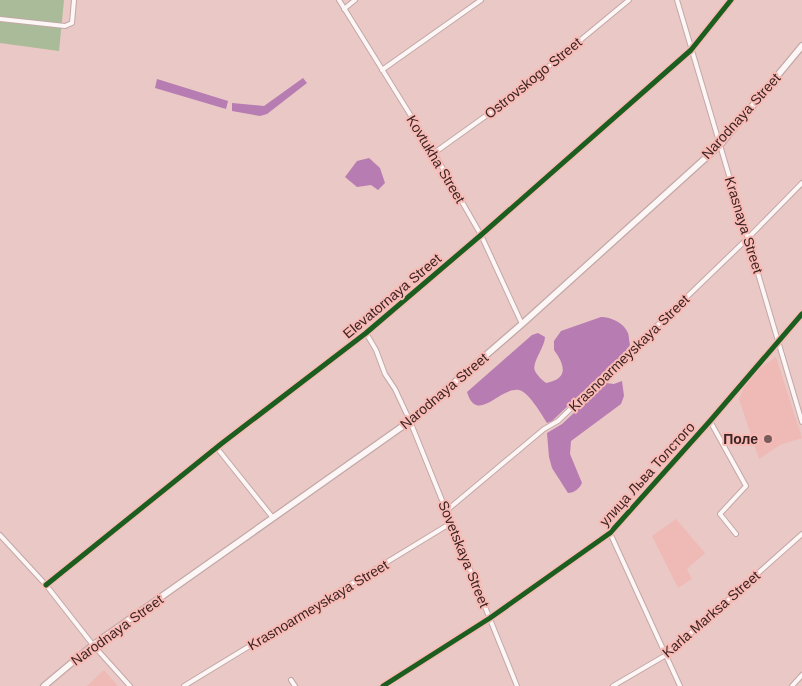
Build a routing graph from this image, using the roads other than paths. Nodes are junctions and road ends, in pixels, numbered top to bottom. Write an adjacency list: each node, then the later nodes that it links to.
1 (74, 0): 9 (street)
2 (339, 0): 8 (street, Kovtukha Street)
3 (355, 0): 8 (street)
4 (480, 0): 12 (street)
5 (628, 0): 14 (street, Ostrovskogo Street)
6 (677, 0): 11 (street, Krasnaya Street)
7 (731, 0): 11 (street, Elevatornaya Street)
8 (344, 9): 12 (street, Kovtukha Street)
9 (0, 19)
10 (802, 46): 13 (main road, Narodnaya Street)
11 (691, 50): 13 (street, Krasnaya Street); 16 (street, Elevatornaya Street)
12 (382, 70): 14 (street, Kovtukha Street)
13 (720, 145): 17 (street, Krasnaya Street); 19 (main road, Narodnaya Street)
14 (434, 153): 16 (street, Kovtukha Street)
15 (802, 183): 17 (street, Krasnoarmeyskaya Street)
16 (481, 235): 19 (street, Kovtukha Street); 20 (street, Elevatornaya Street)
17 (748, 238): 21 (street, Krasnaya Street); 26 (street, Krasnoarmeyskaya Street)
18 (802, 314): 21 (street, улица Льва Толстого)
19 (522, 324): 22 (main road, Narodnaya Street)
20 (366, 333): 22 (street, Sovetskaya Street); 25 (street, Elevatornaya Street)
21 (780, 342): 23 (street, улица Льва Толстого); 24 (street, Krasnaya Street)
22 (410, 421): 26 (street, Sovetskaya Street); 27 (main road, Narodnaya Street)
23 (710, 421): 29 (street, улица Льва Толстого); 30 (street)
24 (802, 422)
25 (216, 448): 27 (street); 33 (street, Elevatornaya Street)
26 (446, 511): 28 (street, Sovetskaya Street)
27 (273, 518): 35 (main road, Narodnaya Street)
28 (451, 523): 34 (street, Sovetskaya Street); 41 (street, Krasnoarmeyskaya Street)
29 (610, 533): 34 (street, улица Льва Толстого); 36 (street)
30 (736, 534)
31 (802, 534): 36 (street, Karla Marksa Street)
32 (0, 535): 33 (street)
33 (46, 586): 35 (street)
34 (490, 618): 43 (street, улица Льва Толстого); 44 (street, Sovetskaya Street)
35 (93, 645): 39 (main road, Narodnaya Street); 40 (street)
36 (666, 655): 45 (street, Karla Marksa Street); 46 (street)
37 (802, 675): 47 (street)
38 (291, 680): 42 (street)
39 (44, 686)
40 (130, 686)
41 (184, 686)
42 (295, 686)
43 (383, 686)
44 (517, 686)
45 (613, 686)
46 (680, 686)
47 (792, 686)

